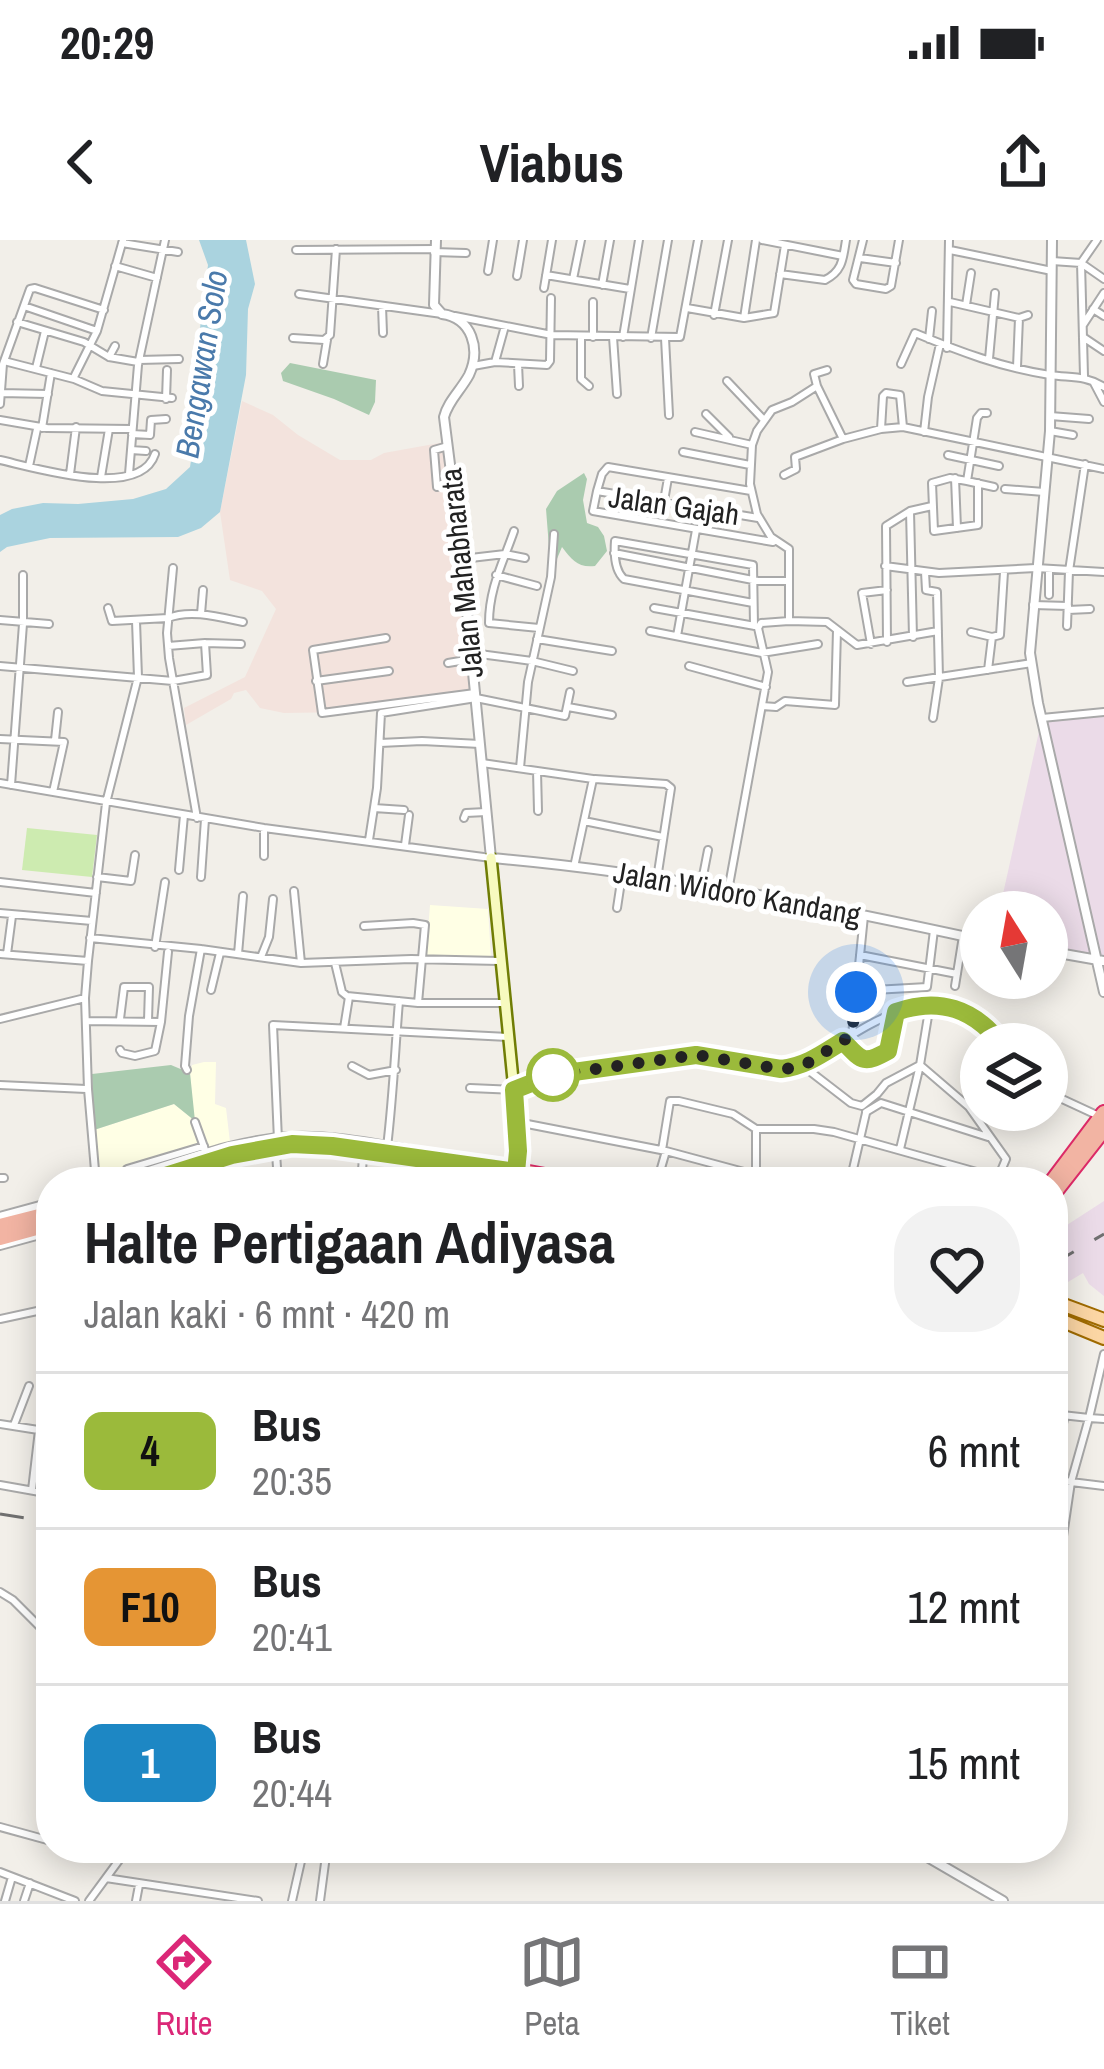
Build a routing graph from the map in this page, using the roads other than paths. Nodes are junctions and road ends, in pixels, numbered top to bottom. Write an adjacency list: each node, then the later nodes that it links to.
1 (165, 240): 22 (street)
2 (493, 240): 33 (street)
3 (523, 240): 37 (street)
4 (552, 240): 36 (street)
5 (580, 240): 39 (street)
6 (610, 240): 41 (street)
7 (640, 240): 43 (street)
8 (668, 240): 75 (street)
9 (698, 240): 54 (street)
10 (728, 240): 60 (street)
11 (759, 240): 19 (street); 62 (street)
12 (846, 240): 27 (street)
13 (863, 240): 28 (street)
14 (899, 240): 29 (street)
15 (950, 240): 24 (street)
16 (1050, 240): 32 (street)
17 (1097, 240): 30 (street)
18 (122, 242): 22 (street); 31 (street)
19 (784, 243): 27 (street); 35 (street)
20 (333, 246): 21 (street); 23 (street); 47 (street)
21 (435, 247): 26 (street); 59 (street)
22 (163, 250): 25 (street); 38 (street)
23 (296, 250)
24 (949, 250): 32 (street); 50 (street)
25 (178, 252)
26 (466, 253)
27 (843, 256): 35 (street)
28 (860, 258): 29 (street); 29 (street)
29 (896, 263)
30 (1081, 263): 32 (street); 40 (street); 65 (street)
31 (115, 266): 38 (street); 56 (street)
32 (1052, 266): 98 (street)
33 (488, 271)
34 (971, 273): 52 (street)
35 (780, 274): 62 (street)
36 (546, 275): 39 (street); 42 (street)
37 (517, 276)
38 (157, 278): 87 (street)
39 (573, 279): 41 (street)
40 (1104, 279)
41 (602, 284): 43 (street)
42 (544, 288)
43 (630, 289): 72 (street)
44 (995, 292): 58 (street)
45 (1104, 293): 55 (street)
46 (299, 294): 47 (street)
47 (333, 298): 51 (street); 78 (street)
48 (551, 298): 69 (street)
49 (593, 302): 71 (street)
50 (950, 302): 52 (street); 81 (street)
51 (382, 304): 59 (street); 68 (street)
52 (966, 305): 58 (street)
53 (24, 306): 56 (street); 63 (street); 67 (street)
54 (687, 308): 60 (street); 76 (street)
55 (1094, 309): 61 (street); 65 (street)
56 (104, 310): 67 (street)
57 (932, 311): 77 (street)
58 (992, 311): 86 (street); 94 (street)
59 (448, 315): 64 (street); 93 (street)
60 (714, 315): 62 (street)
61 (1104, 316)
62 (744, 318)
63 (17, 322): 66 (street); 88 (street)
64 (506, 326): 69 (street); 89 (street)
65 (1082, 326): 73 (street)
66 (45, 331): 79 (street); 95 (street)
67 (97, 331): 79 (street)
68 (383, 333)
69 (552, 335): 70 (street); 91 (street)
70 (581, 337): 71 (street); 103 (street)
71 (592, 337): 72 (street)
72 (618, 337): 75 (street); 108 (street)
73 (1083, 337): 82 (street); 99 (street)
74 (293, 338): 78 (street)
75 (651, 338): 76 (street)
76 (665, 338): 114 (street)
77 (929, 339): 81 (street); 92 (street)
78 (327, 340): 90 (street)
79 (90, 345): 83 (street); 100 (street)
80 (115, 346): 83 (street)
81 (944, 346): 86 (street); 128 (street)
82 (1104, 351)
83 (109, 357): 87 (street)
84 (166, 359): 85 (street); 87 (street); 109 (street)
85 (179, 359)
86 (988, 359): 94 (street)
87 (138, 361): 109 (street)
88 (4, 362): 95 (street); 106 (street)
89 (495, 362): 91 (street); 93 (street)
90 (323, 364)
91 (518, 364): 102 (street)
92 (902, 364)
93 (473, 366): 134 (street, Jalan Mahabharata)
94 (1016, 367): 98 (street)
95 (36, 368): 97 (street)
96 (827, 370): 104 (street)
97 (51, 373): 100 (street); 107 (street)
98 (1051, 375): 99 (street); 115 (street)
99 (1088, 378): 105 (street); 110 (street)
100 (74, 379): 109 (street)
101 (728, 381): 119 (street)
102 (519, 386)
103 (590, 386)
104 (818, 386): 119 (street); 130 (street)
105 (1104, 387)
106 (1, 393): 107 (street); 111 (street)
107 (48, 394): 120 (street)
108 (617, 394)
109 (134, 395): 125 (street)
110 (1104, 402)
111 (0, 404)
112 (987, 413): 132 (street)
113 (706, 414): 131 (street)
114 (669, 415)
115 (1050, 416): 117 (street); 126 (street)
116 (166, 419): 125 (street)
117 (1089, 419)
118 (0, 420): 120 (street)
119 (764, 420): 133 (street)
120 (40, 427): 121 (street); 143 (street)
121 (76, 427): 123 (street); 146 (street)
122 (903, 427): 124 (street); 124 (street); 128 (street)
123 (109, 429): 125 (street); 149 (street)
124 (881, 429): 130 (street)
125 (132, 431): 135 (street)
126 (1050, 431): 129 (street); 138 (street)
127 (695, 432): 131 (street)
128 (924, 432): 132 (street)
129 (1073, 435)
130 (843, 439): 148 (street)
131 (731, 440): 133 (street)
132 (975, 443): 138 (street); 140 (street)
133 (752, 445): 142 (street)
134 (448, 446): 154 (street); 173 (street, Jalan Mahabharata)
135 (131, 450): 147 (street); 147 (street)
136 (682, 452): 142 (street)
137 (948, 455): 140 (street)
138 (1047, 459): 141 (street); 159 (street)
139 (0, 460): 143 (street)
140 (971, 460): 144 (street); 152 (street)
141 (1084, 464): 145 (street); 180 (street)
142 (751, 465): 158 (street)
143 (29, 466): 146 (street)
144 (999, 466)
145 (1104, 469)
146 (70, 474): 149 (street)
147 (129, 474): 149 (street)
148 (784, 475)
149 (101, 477)
150 (668, 478): 157 (street); 158 (street); 160 (street)
151 (955, 478): 152 (street); 161 (street); 164 (street)
152 (967, 481): 153 (street)
153 (978, 483): 155 (street); 164 (street)
154 (437, 487)
155 (994, 487)
156 (1006, 489): 159 (street)
157 (596, 491): 160 (street, Jalan Gajah); 165 (street, Jalan Gajah)
158 (751, 491): 163 (street)
159 (1044, 492): 177 (street)
160 (664, 501): 163 (street, Jalan Gajah)
161 (932, 506): 162 (street); 164 (street)
162 (910, 511): 174 (street); 178 (street)
163 (758, 518): 168 (street)
164 (957, 528)
165 (696, 530): 168 (street); 171 (street)
166 (514, 531): 170 (street)
167 (554, 534): 210 (street)
168 (777, 543): 187 (street)
169 (614, 553): 171 (street); 175 (street); 190 (street)
170 (505, 554): 172 (street); 173 (street); 185 (street)
171 (692, 554): 175 (street); 186 (street)
172 (525, 558)
173 (462, 559): 228 (street, Jalan Mahabharata)
174 (885, 566): 178 (street); 191 (street)
175 (689, 567): 186 (street); 190 (street)
176 (173, 568): 201 (street)
177 (1036, 568): 179 (street); 182 (street); 194 (street)
178 (911, 569): 181 (street); 216 (street)
179 (1049, 569): 180 (street); 192 (street)
180 (1070, 571): 183 (street); 197 (street)
181 (925, 572): 182 (street); 213 (street)
182 (1004, 572): 217 (street)
183 (1104, 572)
184 (23, 575): 206 (street)
185 (496, 575): 188 (street); 210 (street)
186 (753, 579): 187 (street); 193 (street)
187 (788, 581): 204 (street)
188 (537, 586)
189 (203, 590): 199 (street)
190 (685, 590): 193 (street); 200 (street)
191 (886, 590): 220 (street); 224 (street)
192 (1049, 595)
193 (753, 603): 209 (street)
194 (1033, 605): 197 (street); 231 (street)
195 (108, 608): 203 (street)
196 (654, 608): 200 (street)
197 (1068, 608): 198 (street); 208 (street)
198 (1090, 609)
199 (201, 614): 201 (street); 205 (street)
200 (681, 614): 209 (street); 215 (street)
201 (168, 618): 203 (street); 225 (street)
202 (0, 620): 206 (street)
203 (136, 621): 238 (street)
204 (789, 621): 209 (street); 211 (street)
205 (243, 622)
206 (23, 623): 207 (street); 234 (street)
207 (49, 624)
208 (1067, 626)
209 (756, 627): 227 (street)
210 (539, 628): 219 (street)
211 (838, 630): 224 (street); 246 (street)
212 (650, 631): 215 (street)
213 (938, 631): 216 (street); 239 (street)
214 (971, 632): 217 (street)
215 (677, 636): 227 (street)
216 (913, 637): 220 (street)
217 (992, 637): 235 (street)
218 (386, 638): 241 (street)
219 (537, 640): 226 (street); 229 (street)
220 (887, 641): 224 (street)
221 (205, 643): 222 (street); 225 (street); 240 (street)
222 (241, 644)
223 (818, 644): 227 (street)
224 (868, 644)
225 (168, 646): 240 (street)
226 (612, 652)
227 (762, 653): 243 (street)
228 (472, 656): 229 (street); 230 (street); 245 (street, Jalan Mahabharata)
229 (532, 661): 237 (street); 247 (street)
230 (448, 663)
231 (1032, 663): 235 (street); 253 (street)
232 (0, 666): 234 (street)
233 (689, 666): 243 (street)
234 (20, 669): 238 (street); 255 (street)
235 (988, 670): 239 (street)
236 (388, 671): 241 (street)
237 (573, 671)
238 (138, 677): 240 (street); 266 (street)
239 (939, 677): 242 (street); 252 (street)
240 (173, 681): 271 (street)
241 (316, 681): 245 (street)
242 (907, 682)
243 (766, 686): 246 (street)
244 (570, 692): 248 (street)
245 (476, 695): 247 (street); 257 (street); 258 (street, Jalan Mahabharata)
246 (762, 706): 293 (street)
247 (525, 707): 248 (street); 260 (street)
248 (568, 707): 251 (street)
249 (58, 712): 256 (street)
250 (1104, 712): 253 (street)
251 (612, 716)
252 (933, 718)
253 (1042, 718): 318 (street)
254 (0, 739): 255 (street)
255 (13, 739): 256 (street); 264 (street)
256 (55, 740): 265 (street)
257 (380, 743): 258 (street); 267 (street)
258 (480, 744): 259 (street, Jalan Mahabharata)
259 (482, 764): 260 (street); 269 (street, Jalan Mahabharata)
260 (520, 768): 261 (street)
261 (537, 771): 262 (street); 268 (street)
262 (593, 779): 273 (street); 275 (street)
263 (0, 783): 264 (street)
264 (11, 785): 265 (street)
265 (53, 792): 266 (street)
266 (106, 803): 270 (street); 285 (street)
267 (374, 808): 276 (street); 277 (street)
268 (538, 811)
269 (487, 812): 272 (street); 281 (street, Jalan Mahabharata)
270 (184, 815): 271 (street); 283 (street)
271 (201, 818): 274 (street); 286 (street)
272 (464, 818)
273 (584, 821): 275 (street); 282 (street)
274 (264, 828): 276 (street); 280 (street)
275 (663, 837): 287 (street)
276 (369, 840): 277 (street)
277 (405, 845): 281 (street)
278 (708, 850): 291 (street)
279 (135, 855): 288 (street)
280 (264, 856)
281 (491, 858): 282 (street, Jalan Widoro Kandang); 320 (main road)
282 (574, 866): 284 (street, Jalan Widoro Kandang)
283 (179, 870)
284 (622, 875): 287 (street, Jalan Widoro Kandang); 298 (street)
285 (97, 877): 288 (street); 294 (street)
286 (201, 877)
287 (657, 879): 291 (street, Jalan Widoro Kandang)
288 (130, 881): 295 (street)
289 (0, 882): 294 (street)
290 (165, 882): 307 (street)
291 (701, 886): 293 (street, Jalan Widoro Kandang)
292 (294, 891): 322 (street)
293 (728, 891): 301 (street, Jalan Widoro Kandang)
294 (96, 893): 302 (street)
295 (128, 896)
296 (243, 896): 312 (street)
297 (273, 899): 316 (street)
298 (617, 908)
299 (0, 914): 300 (street)
300 (12, 916): 302 (street); 311 (street)
301 (864, 916): 304 (street, Jalan Widoro Kandang); 315 (street)
302 (93, 921): 306 (street)
303 (364, 926): 317 (street)
304 (934, 930): 305 (street, Jalan Widoro Kandang); 323 (street)
305 (960, 935)
306 (91, 938): 307 (street); 319 (street)
307 (155, 946): 308 (street)
308 (201, 949): 310 (street); 349 (street)
309 (168, 952): 339 (street)
310 (220, 952): 312 (street); 326 (street)
311 (3, 954): 319 (street)
312 (238, 954): 316 (street)
313 (960, 955): 324 (street)
314 (1068, 955): 318 (street)
315 (860, 956): 323 (street); 327 (street)
316 (261, 957): 322 (street)
317 (422, 959): 320 (street); 321 (street); 332 (street)
318 (1100, 960): 328 (street)
319 (88, 961): 330 (street)
320 (501, 961): 333 (main road)
321 (335, 963): 322 (street); 329 (street)
322 (301, 964)
323 (928, 968): 324 (street); 327 (street)
324 (957, 974): 325 (street)
325 (955, 986)
326 (211, 990)
327 (856, 992): 343 (street)
328 (1104, 992)
329 (349, 997): 331 (street); 341 (street)
330 (86, 998): 335 (street); 337 (street)
331 (399, 1001): 332 (street); 342 (street)
332 (418, 1003): 333 (street)
333 (505, 1003): 344 (main road)
334 (930, 1004): 340 (street); 343 (street); 346 (street)
335 (0, 1019)
336 (120, 1019): 337 (street); 338 (street); 338 (street)
337 (87, 1021): 353 (street)
338 (148, 1022): 339 (street)
339 (161, 1022): 345 (street)
340 (979, 1023)
341 (344, 1028): 342 (street); 366 (street)
342 (397, 1032): 344 (street); 350 (street)
343 (852, 1035): 348 (street)
344 (508, 1037): 354 (main road)
345 (120, 1050)
346 (920, 1065): 355 (street); 357 (street); 358 (street)
347 (352, 1066): 350 (street)
348 (803, 1066): 354 (street); 357 (street)
349 (187, 1070)
350 (396, 1070): 368 (street)
351 (0, 1085): 353 (street)
352 (470, 1088): 354 (street)
353 (88, 1089): 372 (street)
354 (514, 1090): 361 (street)
355 (960, 1099)
356 (1068, 1102): 359 (street)
357 (866, 1108): 358 (street); 364 (street)
358 (909, 1112): 365 (street); 367 (street)
359 (1103, 1120): 385 (highway); 386 (highway)
360 (195, 1122): 371 (street)
361 (517, 1122): 369 (street); 378 (street)
362 (756, 1129): 364 (street); 369 (street); 381 (street)
363 (986, 1131): 365 (street)
364 (860, 1138): 367 (street); 382 (street)
365 (991, 1138): 384 (street)
366 (277, 1145): 368 (highway); 370 (highway); 371 (highway); 371 (highway); 374 (street)
367 (899, 1149): 383 (street)
368 (387, 1150): 377 (highway)
369 (664, 1151): 379 (street); 380 (street)
370 (363, 1158): 375 (street); 376 (highway)
371 (214, 1162): 373 (street)
372 (95, 1167)
373 (152, 1167)
374 (278, 1167)
375 (362, 1167)
376 (447, 1167)
377 (476, 1167)
378 (513, 1167)
379 (660, 1167)
380 (725, 1167)
381 (756, 1167)
382 (853, 1167)
383 (960, 1167)
384 (1003, 1167)
385 (1064, 1167)
386 (1068, 1172)
387 (36, 1213): 388 (street)
388 (0, 1214)
389 (36, 1218): 391 (highway)
390 (36, 1222): 392 (highway)
391 (0, 1226)
392 (0, 1242)
393 (36, 1310): 395 (street)
394 (1068, 1316): 396 (main road)
395 (0, 1318)
396 (1104, 1328)
397 (1104, 1354): 400 (street)
398 (29, 1385): 403 (street)
399 (1068, 1415): 400 (street)
400 (1089, 1418): 401 (street); 407 (street)
401 (1104, 1419)
402 (0, 1424): 403 (street)
403 (14, 1425): 404 (street)
404 (36, 1429)
405 (36, 1456): 410 (street)
406 (1068, 1481): 407 (street)
407 (1071, 1481): 409 (street); 412 (street)
408 (0, 1485): 410 (street)
409 (1104, 1486)
410 (32, 1490): 411 (street)
411 (36, 1491)
412 (1068, 1502)
413 (0, 1592): 414 (street)
414 (36, 1622)
415 (0, 1827): 416 (street)
416 (36, 1837)
417 (116, 1863): 423 (street)
418 (301, 1863): 434 (street)
419 (325, 1863): 435 (street)
420 (938, 1863): 436 (street)
421 (0, 1872): 422 (street)
422 (12, 1877): 424 (street); 427 (street)
423 (106, 1878): 425 (street); 430 (street)
424 (30, 1883): 428 (street); 429 (street)
425 (139, 1885): 426 (street); 431 (street)
426 (172, 1889): 432 (street); 433 (street)
427 (5, 1901)
428 (24, 1901)
429 (75, 1901)
430 (89, 1901)
431 (136, 1901)
432 (170, 1901)
433 (258, 1901)
434 (292, 1901)
435 (320, 1901)
436 (1003, 1901)

